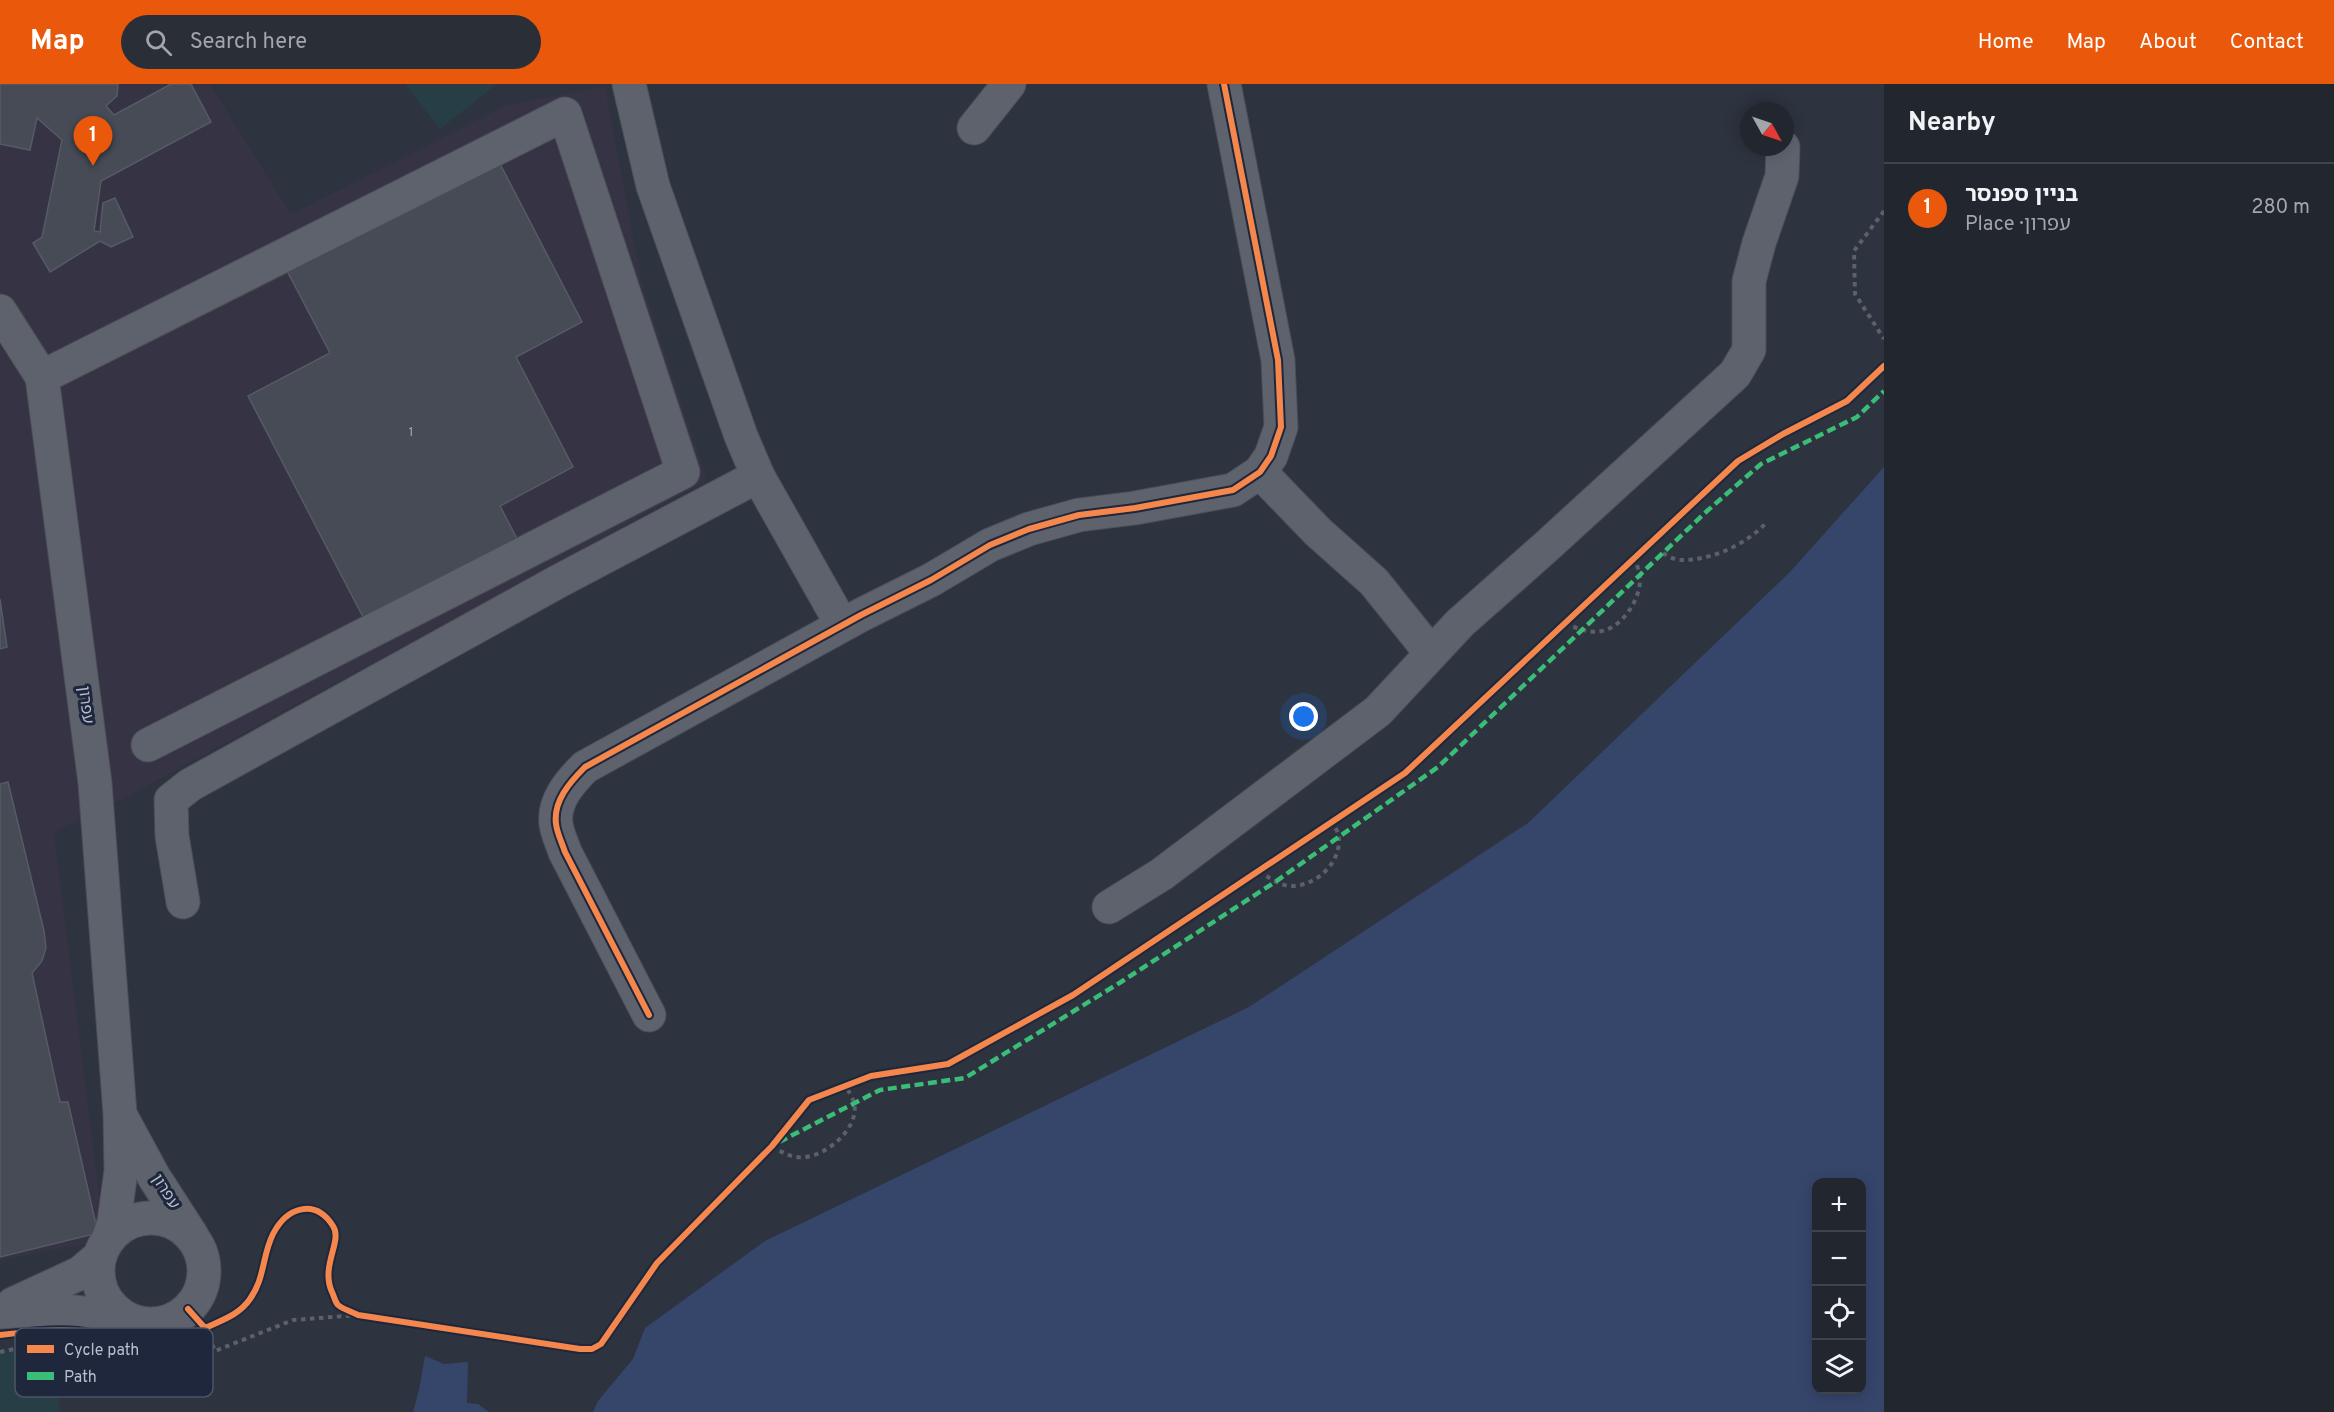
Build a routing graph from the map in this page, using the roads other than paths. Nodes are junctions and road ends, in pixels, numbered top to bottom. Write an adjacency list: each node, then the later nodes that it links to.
1 (629, 84): 9 (street)
2 (1009, 84): 4 (street)
3 (1224, 84): 8 (street)
4 (974, 128)
5 (1783, 156): 11 (street)
6 (0, 311): 7 (street, עפרון)
7 (42, 377): 12 (street); 16 (street, עפרון)
8 (1260, 472): 10 (street); 11 (street)
9 (758, 476): 10 (street); 13 (street)
10 (842, 626): 15 (street)
11 (1431, 653): 14 (street)
12 (148, 745)
13 (183, 902)
14 (1109, 907)
15 (649, 1015)
16 (120, 1114): 17 (street, עפרון); 18 (street, עפרון)
17 (194, 1239): 18 (street); 20 (street)
18 (104, 1248): 19 (street); 20 (street)
19 (0, 1311): 20 (street)
20 (125, 1318)

